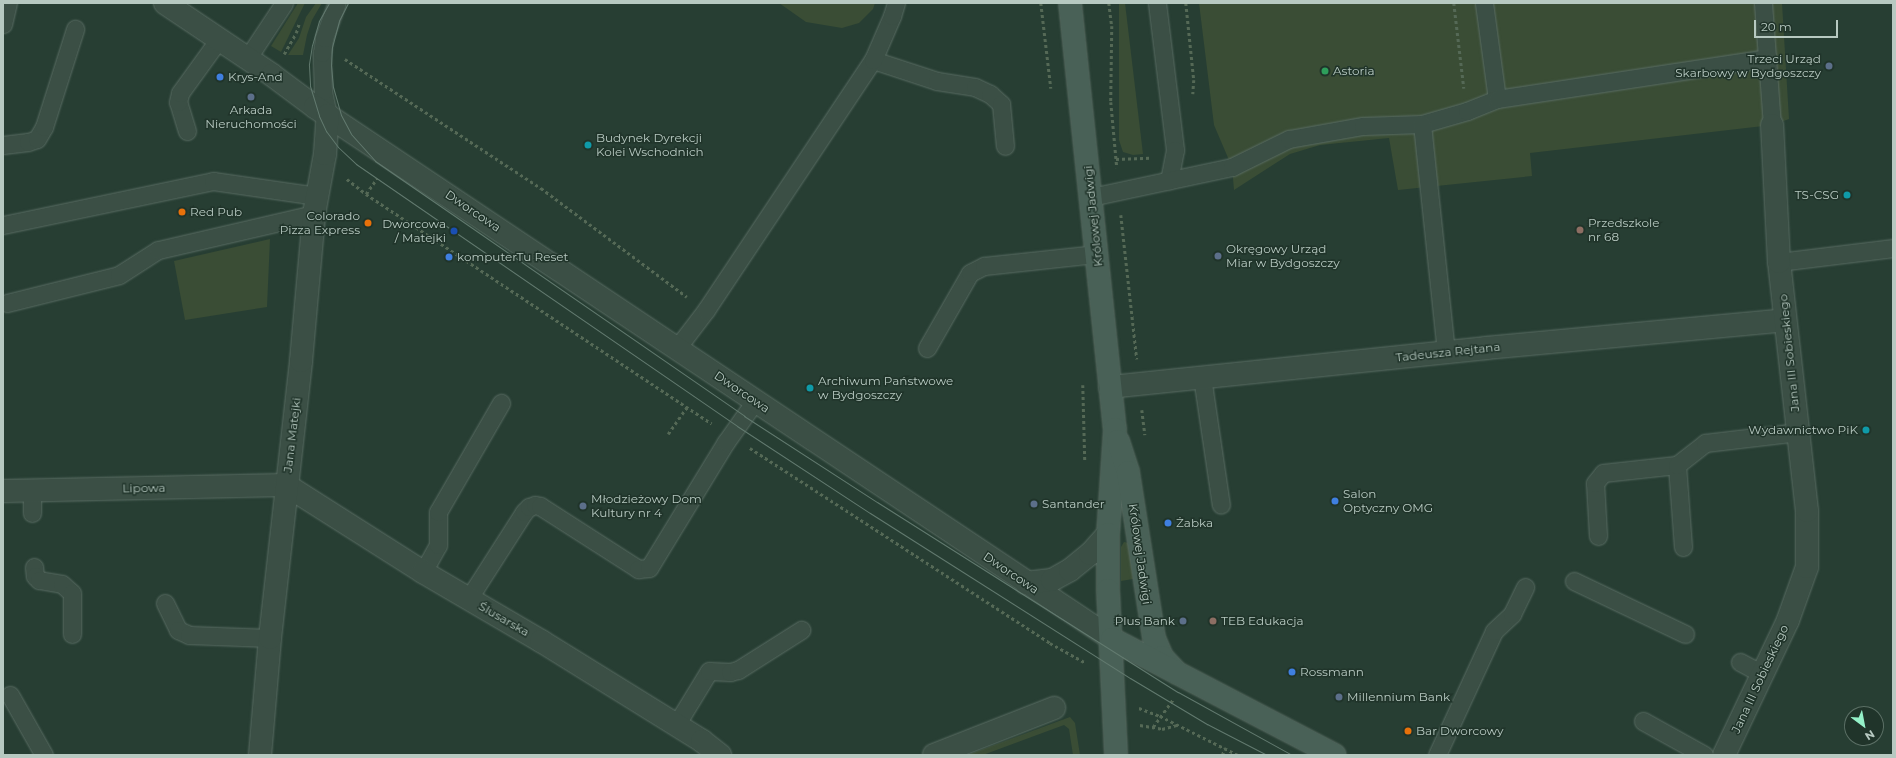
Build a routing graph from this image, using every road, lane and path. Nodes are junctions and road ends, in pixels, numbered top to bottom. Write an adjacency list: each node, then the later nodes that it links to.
1 (8, 3): 14 (lane)
2 (165, 3): 16 (street, Dworcowa)
3 (284, 3): 18 (lane)
4 (337, 3): 25 (lane)
5 (896, 3): 19 (lane)
6 (1041, 3): 22 (path)
7 (1070, 3): 34 (street, Królowej Jadwigi)
8 (1109, 3): 32 (path)
9 (1157, 3): 31 (lane)
10 (1454, 3): 24 (path)
11 (1484, 3): 23 (lane)
12 (1764, 3): 17 (lane)
13 (300, 22): 21 (path)
14 (3, 24)
15 (75, 30): 29 (lane)
16 (219, 39): 18 (street, Dworcowa); 28 (lane)
17 (1768, 58): 23 (lane); 27 (lane)
18 (247, 59): 21 (street, Dworcowa)
19 (872, 60): 30 (lane); 41 (lane)
20 (356, 66): 41 (path)
21 (272, 75): 25 (street, Dworcowa)
22 (1051, 90)
23 (1497, 99): 24 (lane)
24 (1467, 111): 26 (lane)
25 (328, 115): 35 (street, Jana Matejki); 43 (street, Dworcowa)
26 (1422, 124): 31 (lane); 45 (lane)
27 (1772, 126): 39 (street, Jana III Sobieskiego)
28 (187, 131)
29 (3, 145)
30 (1005, 146)
31 (1170, 180): 32 (lane)
32 (1119, 190): 34 (lane); 48 (path)
33 (366, 194): 52 (path)
34 (1091, 197): 38 (street, Królowej Jadwigi)
35 (315, 205): 36 (lane); 40 (lane); 60 (street, Jana Matejki)
36 (3, 226)
37 (1893, 248): 39 (lane)
38 (1097, 254): 44 (lane); 49 (street, Królowej Jadwigi)
39 (1779, 262): 42 (street, Jana III Sobieskiego)
40 (7, 302)
41 (706, 310): 43 (lane)
42 (1785, 320): 45 (street, Tadeusza Rejtana); 54 (street, Jana III Sobieskiego)
43 (677, 348): 50 (street, Dworcowa)
44 (927, 348)
45 (1446, 352): 46 (street, Tadeusza Rejtana)
46 (1202, 377): 48 (street, Tadeusza Rejtana); 63 (lane)
47 (1083, 382): 59 (path)
48 (1140, 384): 49 (street, Tadeusza Rejtana); 57 (path)
49 (1110, 387): 53 (street, Królowej Jadwigi)
50 (755, 401): 56 (lane); 71 (street, Dworcowa)
51 (502, 403): 69 (lane)
52 (687, 407): 55 (path); 56 (path)
53 (1114, 429): 65 (street, Królowej Jadwigi); 82 (street, Królowej Jadwigi)
54 (1798, 432): 58 (lane); 83 (street, Jana III Sobieskiego)
55 (668, 434)
56 (730, 436): 73 (lane); 81 (path)
57 (1145, 438)
58 (1676, 464): 66 (lane); 67 (lane)
59 (1085, 466)
60 (286, 485): 61 (street, Lipowa); 69 (street, Ślusarska); 78 (street, Jana Matejki)
61 (32, 490): 62 (street, Lipowa); 64 (lane)
62 (3, 491)
63 (1221, 505)
64 (32, 513)
65 (1108, 534): 71 (street); 79 (street, Królowej Jadwigi)
66 (1598, 536)
67 (1683, 547)
68 (34, 567): 76 (lane)
69 (423, 572): 73 (street, Ślusarska)
70 (1574, 581): 77 (lane)
71 (1026, 583): 79 (street, Dworcowa)
72 (1525, 587): 98 (lane)
73 (469, 598): 87 (street, Ślusarska)
74 (165, 603): 78 (lane)
75 (801, 630): 87 (lane)
76 (72, 634)
77 (1685, 634)
78 (270, 638): 91 (street, Jana Matejki)
79 (1112, 638): 82 (street, Dworcowa); 94 (street, Królowej Jadwigi)
80 (1740, 662): 83 (lane)
81 (1086, 670)
82 (1177, 673): 97 (street, Dworcowa)
83 (1763, 674): 100 (street, Jana III Sobieskiego)
84 (10, 695): 90 (lane)
85 (1054, 708): 93 (street)
86 (1643, 721): 99 (lane)
87 (676, 725): 92 (street, Ślusarska)
88 (1177, 725): 89 (path)
89 (1225, 748): 95 (path); 96 (path)
90 (44, 755)
91 (260, 755)
92 (720, 755)
93 (934, 755)
94 (1116, 755)
95 (1222, 755)
96 (1238, 755)
97 (1335, 755)
98 (1437, 755)
99 (1704, 755)
100 (1724, 755)

